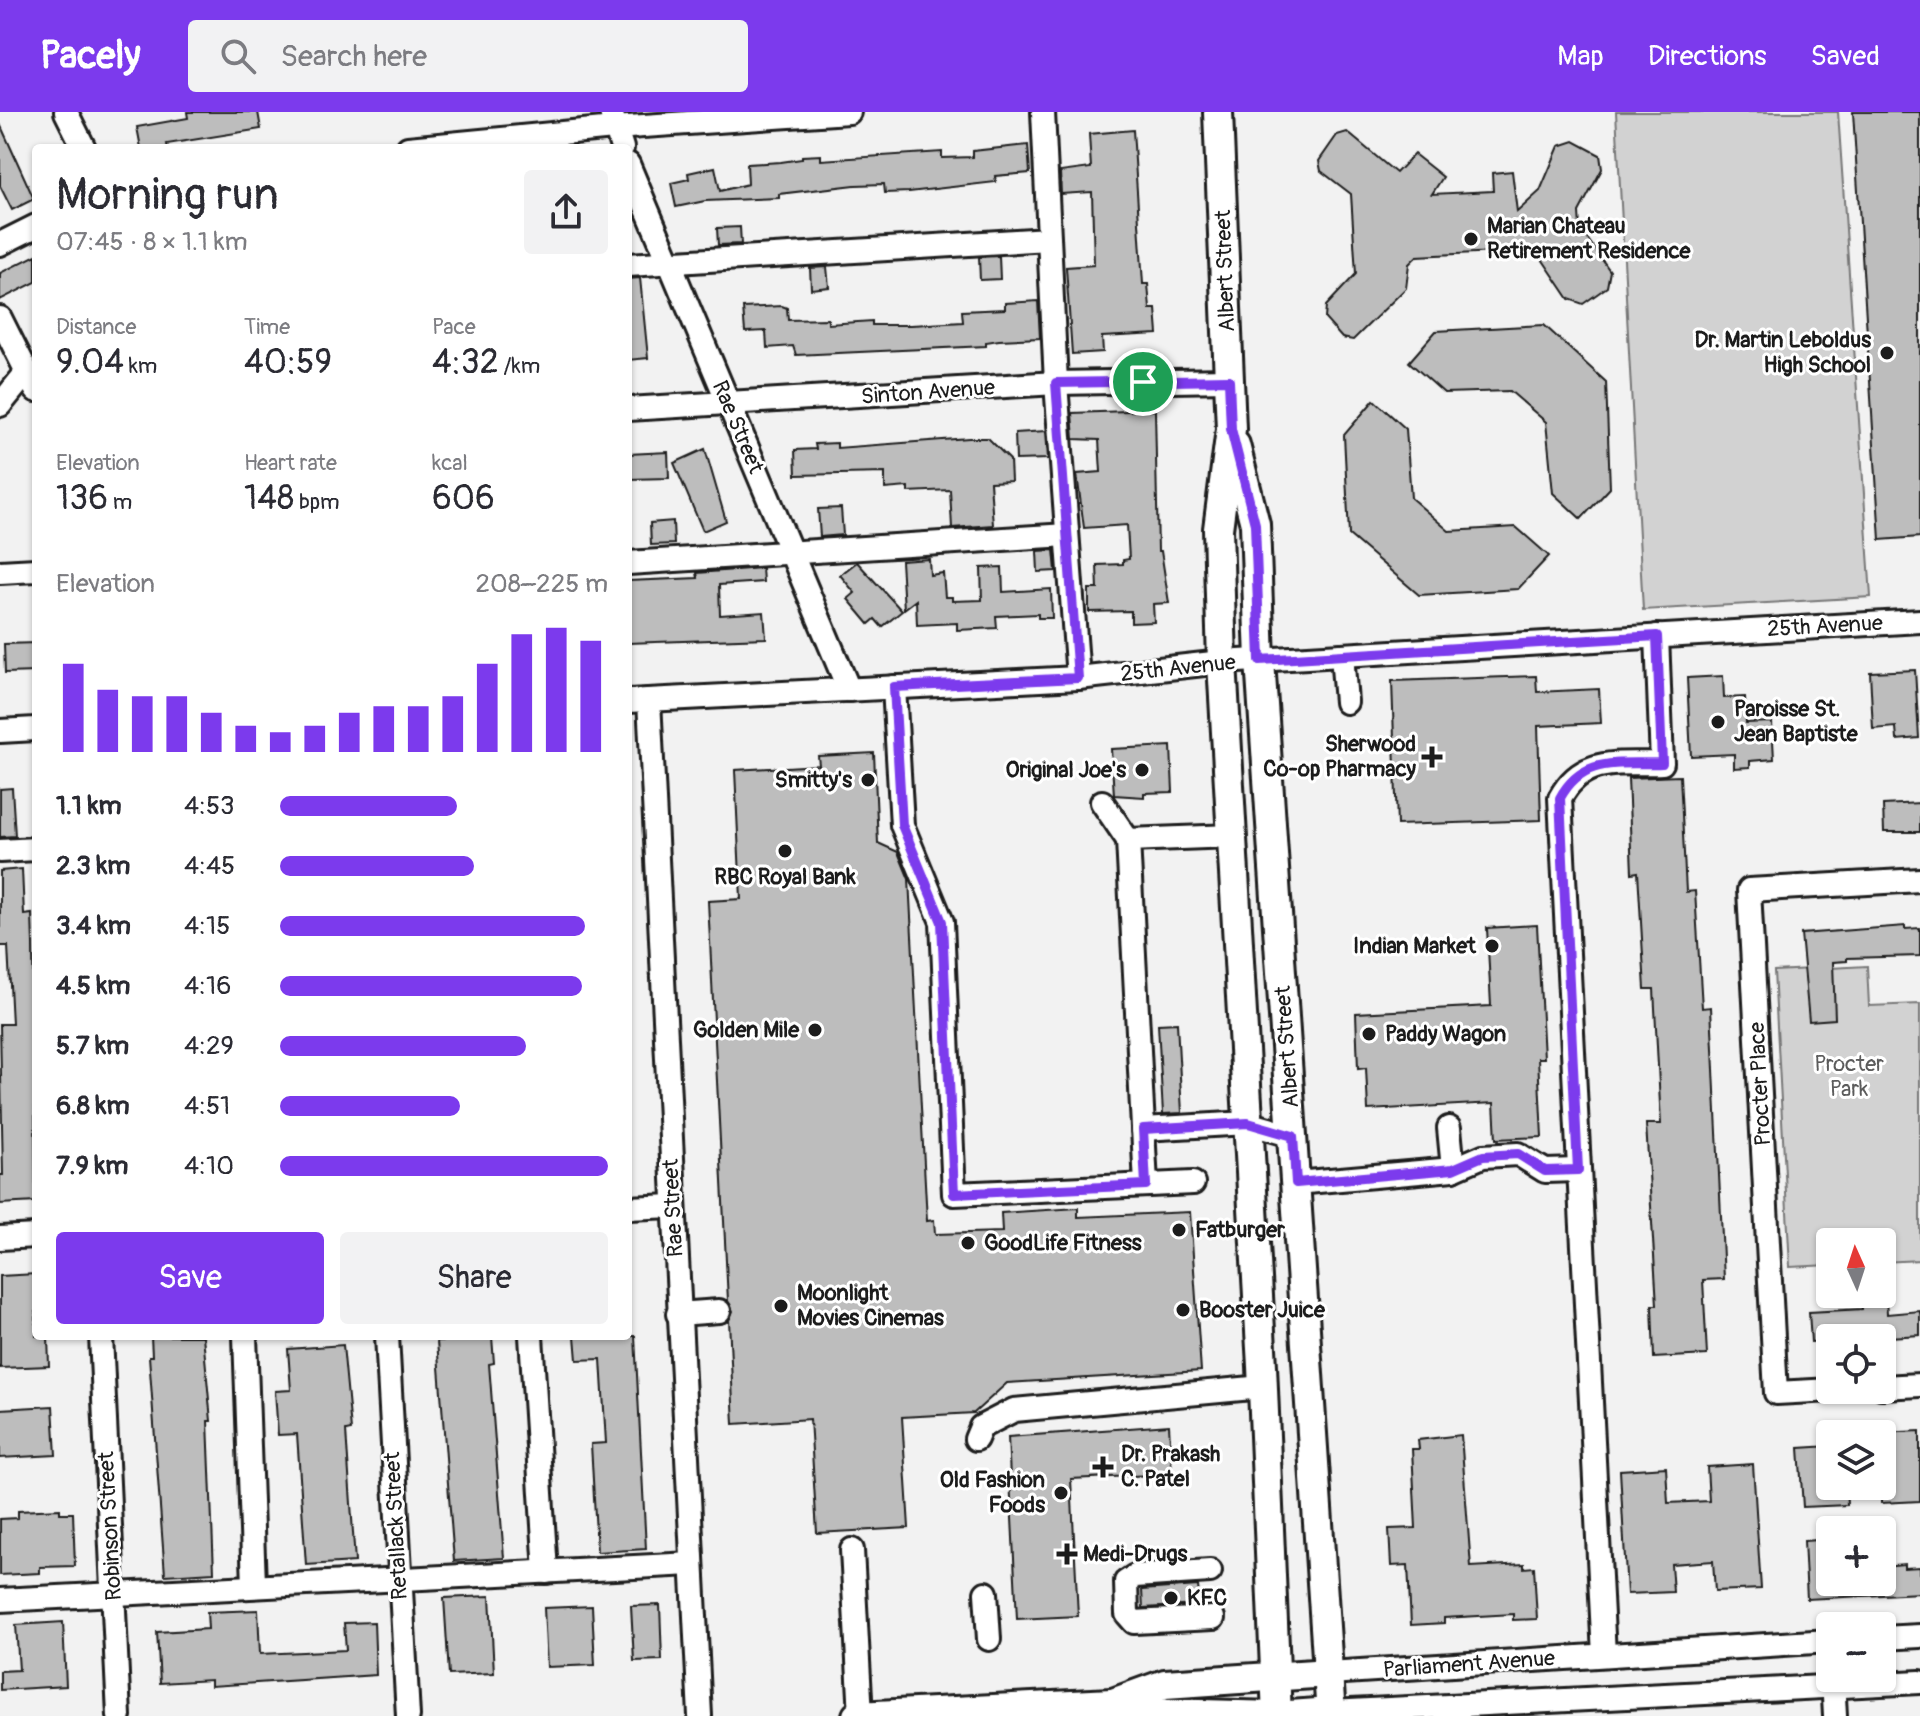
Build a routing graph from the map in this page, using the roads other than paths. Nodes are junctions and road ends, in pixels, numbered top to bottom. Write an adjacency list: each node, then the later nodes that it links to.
1 (66, 112): 6 (street)
2 (849, 112): 5 (street)
3 (1043, 112): 10 (street)
4 (1218, 112): 15 (main road, Albert Street)
5 (616, 129): 7 (street)
6 (82, 144)
7 (452, 144)
8 (632, 174): 12 (street, Rae Street)
9 (32, 228): 11 (street)
10 (1049, 239): 12 (street); 17 (street)
11 (0, 244)
12 (668, 260): 13 (street); 19 (street, Rae Street)
13 (632, 264)
14 (0, 318): 16 (street)
15 (1229, 380): 17 (street, Sinton Avenue); 21 (main road, Albert Street)
16 (31, 381): 18 (street)
17 (1056, 383): 19 (street, Sinton Avenue); 22 (street)
18 (0, 405)
19 (729, 405): 20 (street, Sinton Avenue); 23 (street, Rae Street)
20 (632, 409)
21 (1231, 429): 30 (main road, Albert Street); 31 (main road, Albert Street)
22 (1067, 535): 23 (street); 32 (street)
23 (792, 551): 24 (street); 34 (street, Rae Street)
24 (632, 563)
25 (32, 570): 26 (street)
26 (0, 572)
27 (1920, 621): 28 (street, 25th Avenue)
28 (1657, 636): 29 (street, 25th Avenue); 50 (street)
29 (1342, 655): 30 (street, 25th Avenue); 36 (street)
30 (1260, 660): 31 (street, 25th Avenue); 48 (main road, Albert Street)
31 (1222, 662): 32 (street, 25th Avenue); 40 (main road, Albert Street)
32 (1078, 678): 33 (street, 25th Avenue)
33 (894, 687): 34 (street, 25th Avenue); 53 (street)
34 (849, 690): 35 (street, 25th Avenue)
35 (638, 701): 54 (street, Rae Street)
36 (1346, 702)
37 (32, 729): 38 (street)
38 (0, 731)
39 (1102, 802): 41 (street)
40 (1232, 836): 41 (street); 45 (main road, Albert Street)
41 (1128, 840): 47 (street)
42 (32, 849): 43 (street)
43 (0, 851)
44 (1920, 880): 67 (street, Procter Place)
45 (1248, 1123): 47 (street); 48 (street); 66 (main road, Albert Street)
46 (1449, 1128): 49 (street)
47 (1143, 1129): 53 (street)
48 (1293, 1136): 52 (main road, Albert Street)
49 (1453, 1169): 50 (street); 52 (street)
50 (1578, 1170): 83 (street)
51 (1193, 1183): 53 (street)
52 (1296, 1183): 84 (main road, Albert Street)
53 (1146, 1185)
54 (673, 1206): 55 (street); 59 (street, Rae Street)
55 (632, 1208)
56 (32, 1236): 57 (street)
57 (0, 1238)
58 (719, 1311): 59 (street)
59 (678, 1314): 70 (street, Rae Street)
60 (101, 1340): 75 (street, Robinson Street)
61 (245, 1340): 74 (street)
62 (387, 1340): 73 (street, Retallack Street)
63 (531, 1340): 72 (street)
64 (1920, 1385): 65 (street)
65 (1896, 1386)
66 (1263, 1387): 68 (street); 85 (main road, Albert Street)
67 (1816, 1391)
68 (976, 1439)
69 (852, 1550): 97 (street)
70 (692, 1564): 72 (street); 96 (street, Rae Street)
71 (1210, 1571): 78 (street)
72 (546, 1572): 73 (street)
73 (399, 1579): 74 (street); 95 (street, Retallack Street)
74 (254, 1585): 75 (street)
75 (113, 1592): 77 (street); 94 (street, Robinson Street)
76 (986, 1593): 81 (street)
77 (0, 1600)
78 (1213, 1618)
79 (1920, 1636): 80 (street)
80 (1896, 1637)
81 (989, 1639)
82 (1816, 1642): 83 (street, Parliament Avenue)
83 (1604, 1655): 84 (street, Parliament Avenue)
84 (1329, 1673): 85 (main road, Parliament Avenue); 92 (main road, Albert Street)
85 (1276, 1677): 91 (main road, Parliament Avenue); 98 (main road, Albert Street)
86 (1896, 1682): 87 (street, Parliament Avenue)
87 (1920, 1682)
88 (1816, 1684): 90 (street, Parliament Avenue)
89 (1834, 1692): 99 (street)
90 (1633, 1706): 92 (street, Parliament Avenue)
91 (1097, 1708): 93 (main road, Parliament Avenue); 97 (main road, Parliament Avenue)
92 (1331, 1714): 98 (main road, Parliament Avenue)
93 (1178, 1715): 98 (main road, Parliament Avenue)
94 (119, 1716)
95 (408, 1716)
96 (700, 1716)
97 (859, 1716)
98 (1277, 1716)
99 (1835, 1716)

